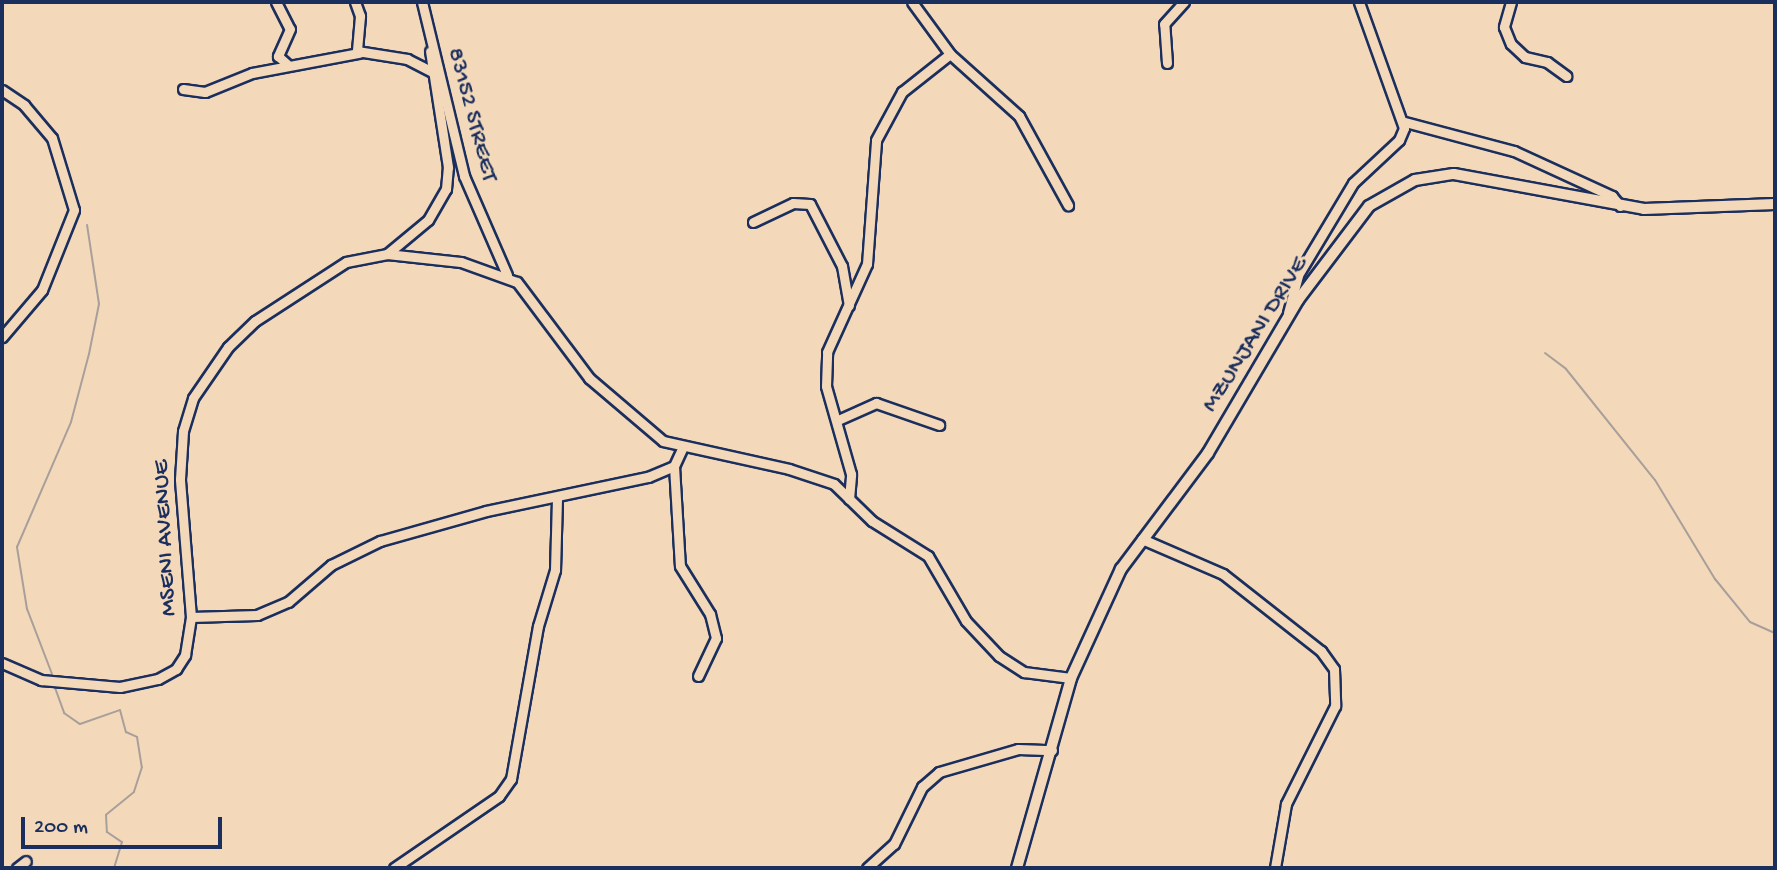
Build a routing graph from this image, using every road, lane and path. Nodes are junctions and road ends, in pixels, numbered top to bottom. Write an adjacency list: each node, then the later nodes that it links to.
1 (276, 2): 12 (street)
2 (355, 2): 9 (street)
3 (422, 2): 8 (street, 83152 STREET)
4 (912, 2): 10 (street)
5 (1184, 2): 11 (street)
6 (1359, 2): 17 (street)
7 (1511, 2): 14 (street)
8 (429, 39): 13 (street, 83152 STREET); 23 (street, 83152 STREET)
9 (359, 53): 12 (street); 13 (street)
10 (950, 54): 19 (street); 24 (street)
11 (1167, 63)
12 (288, 64): 15 (street)
13 (434, 72): 22 (street, 83152 STREET)
14 (1566, 76)
15 (183, 89)
16 (2, 90): 26 (street)
17 (1405, 122): 20 (street); 25 (street)
18 (1775, 204): 20 (main road, MZUNJANI DRIVE)
19 (1068, 205)
20 (1620, 206): 25 (main road, MZUNJANI DRIVE)
21 (753, 222): 24 (street)
22 (387, 254): 23 (street, MSENI AVENUE); 34 (street, MSENI AVENUE)
23 (509, 278): 29 (street, MSENI AVENUE)
24 (849, 307): 27 (street)
25 (1288, 315): 33 (main road, MZUNJANI DRIVE)
26 (2, 337)
27 (838, 421): 28 (street); 32 (street)
28 (939, 425)
29 (683, 447): 30 (street); 32 (street, MSENI AVENUE)
30 (674, 466): 31 (street); 36 (street)
31 (557, 499): 34 (street); 41 (street)
32 (849, 499): 37 (street, MSENI AVENUE)
33 (1142, 539): 37 (main road, MZUNJANI DRIVE); 44 (street)
34 (191, 617): 35 (street, MSENI AVENUE)
35 (2, 663)
36 (698, 676)
37 (1071, 678): 38 (main road, MZUNJANI DRIVE)
38 (1052, 750): 42 (street); 43 (main road, MZUNJANI DRIVE)
39 (26, 861): 40 (street)
40 (17, 868)
41 (394, 868)
42 (867, 868)
43 (1017, 868)
44 (1275, 868)

